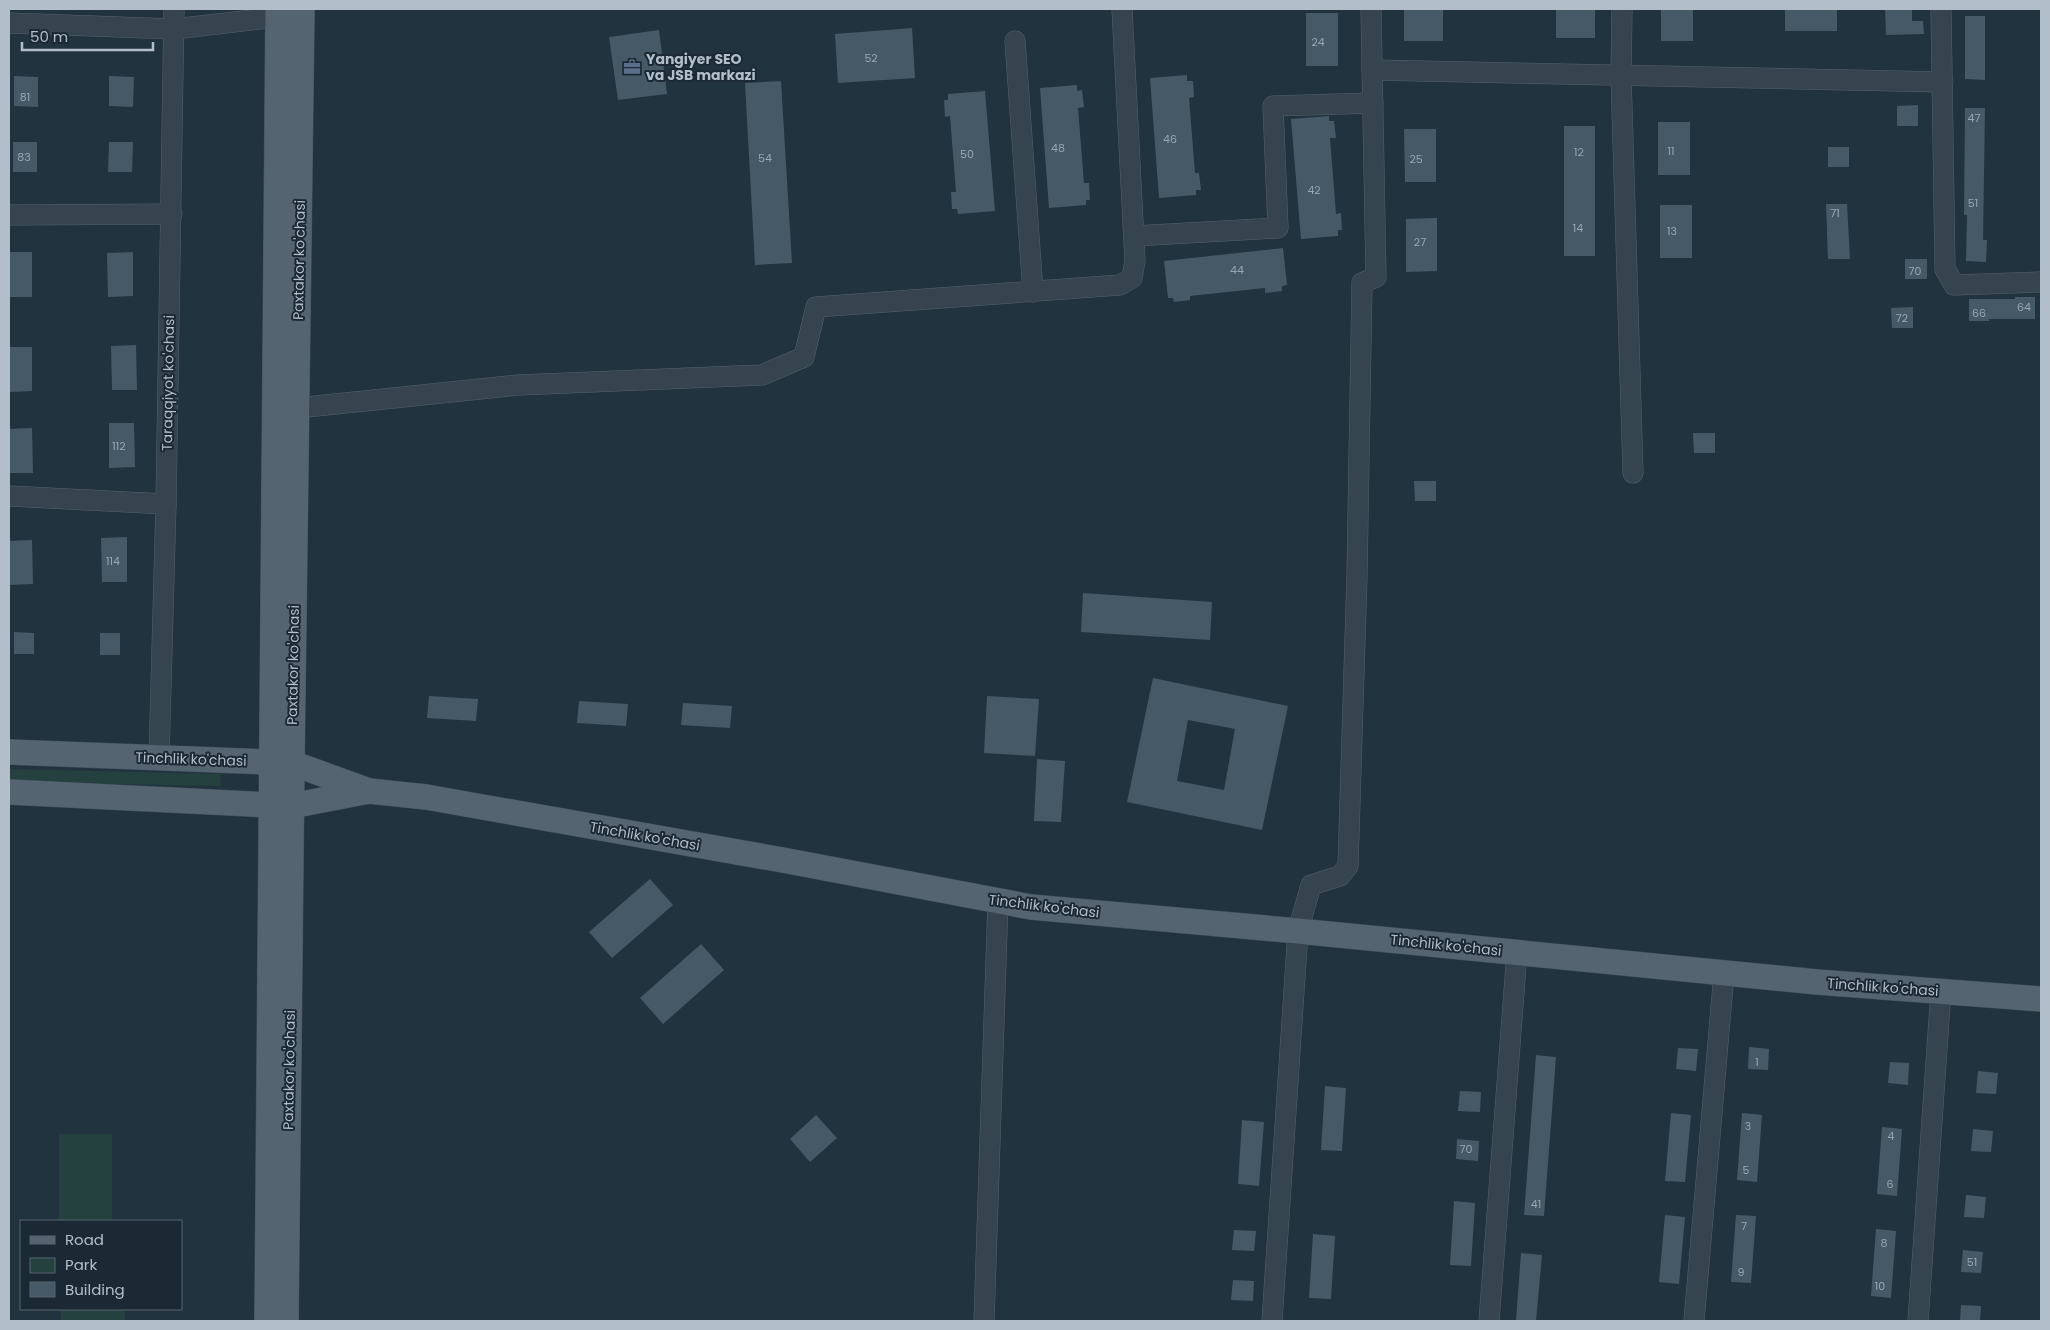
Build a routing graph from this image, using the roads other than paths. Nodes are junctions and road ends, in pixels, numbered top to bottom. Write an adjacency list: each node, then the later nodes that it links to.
1 (174, 9): 9 (street, Taraqqiyot ko'chasi)
2 (302, 9): 20 (main road, Paxtakor ko'chasi)
3 (1122, 9): 17 (street)
4 (1371, 9): 11 (street)
5 (1622, 9): 12 (street)
6 (1941, 9): 13 (street)
7 (278, 13): 9 (street); 26 (main road, Paxtakor ko'chasi)
8 (9, 23): 9 (street)
9 (174, 30): 15 (street, Taraqqiyot ko'chasi)
10 (1015, 41): 19 (street)
11 (1372, 70): 12 (street); 14 (street)
12 (1621, 75): 13 (street); 21 (street)
13 (1943, 82): 18 (street)
14 (1372, 103): 17 (street); 31 (street)
15 (172, 214): 16 (street); 23 (street, Taraqqiyot ko'chasi)
16 (9, 215)
17 (1134, 236): 19 (street)
18 (2041, 282)
19 (1033, 292): 20 (street)
20 (297, 408): 26 (main road, Paxtakor ko'chasi)
21 (1633, 473)
22 (9, 496): 23 (street)
23 (166, 504): 25 (street, Taraqqiyot ko'chasi)
24 (9, 752): 25 (main road, Tinchlik ko'chasi)
25 (159, 758): 26 (main road, Tinchlik ko'chasi)
26 (282, 762): 27 (main road, Tinchlik ko'chasi); 29 (main road, Paxtakor ko'chasi)
27 (369, 791): 29 (main road, Tinchlik ko'chasi); 30 (main road, Tinchlik ko'chasi)
28 (9, 792): 29 (main road, Tinchlik ko'chasi)
29 (282, 805): 36 (main road, Paxtakor ko'chasi); 37 (main road, Paxtakor ko'chasi)
30 (998, 901): 31 (main road, Tinchlik ko'chasi); 38 (street)
31 (1298, 931): 32 (main road, Tinchlik ko'chasi); 39 (street)
32 (1517, 952): 33 (main road, Tinchlik ko'chasi); 40 (street)
33 (1724, 972): 34 (main road, Tinchlik ko'chasi); 41 (street)
34 (1941, 991): 35 (main road, Tinchlik ko'chasi); 42 (street)
35 (2041, 999)
36 (267, 1321)
37 (286, 1321)
38 (984, 1321)
39 (1272, 1321)
40 (1489, 1321)
41 (1694, 1321)
42 (1918, 1321)

